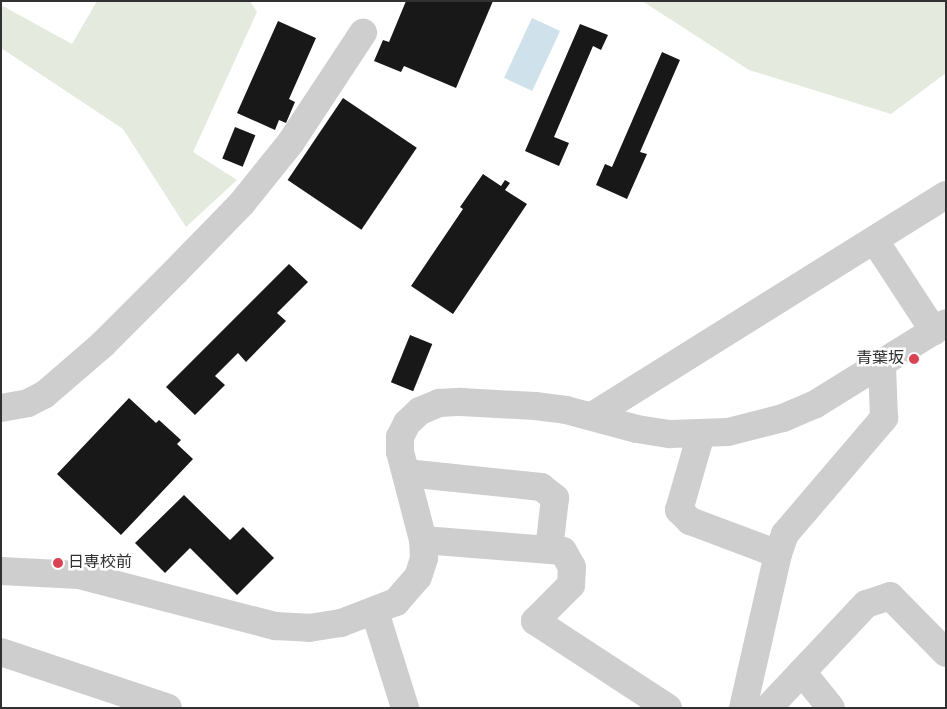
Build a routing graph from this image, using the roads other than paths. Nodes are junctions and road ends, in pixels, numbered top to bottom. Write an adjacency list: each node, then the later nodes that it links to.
1 (363, 34): 6 (street)
2 (946, 195): 3 (street)
3 (875, 241): 4 (street); 7 (street)
4 (940, 327): 5 (street)
5 (882, 365): 8 (street); 12 (street)
6 (1, 408)
7 (592, 416): 8 (street); 9 (street)
8 (701, 434): 12 (street)
9 (406, 473): 10 (street); 11 (street)
10 (423, 540): 11 (street); 14 (street)
11 (549, 550): 21 (street)
12 (778, 554): 22 (street)
13 (1, 571): 14 (street)
14 (375, 612): 20 (street)
15 (1, 652): 18 (street)
16 (946, 653): 17 (street)
17 (802, 672): 23 (street); 24 (street)
18 (138, 703): 19 (street)
19 (168, 708)
20 (405, 708)
21 (668, 708)
22 (743, 708)
23 (768, 708)
24 (831, 708)

